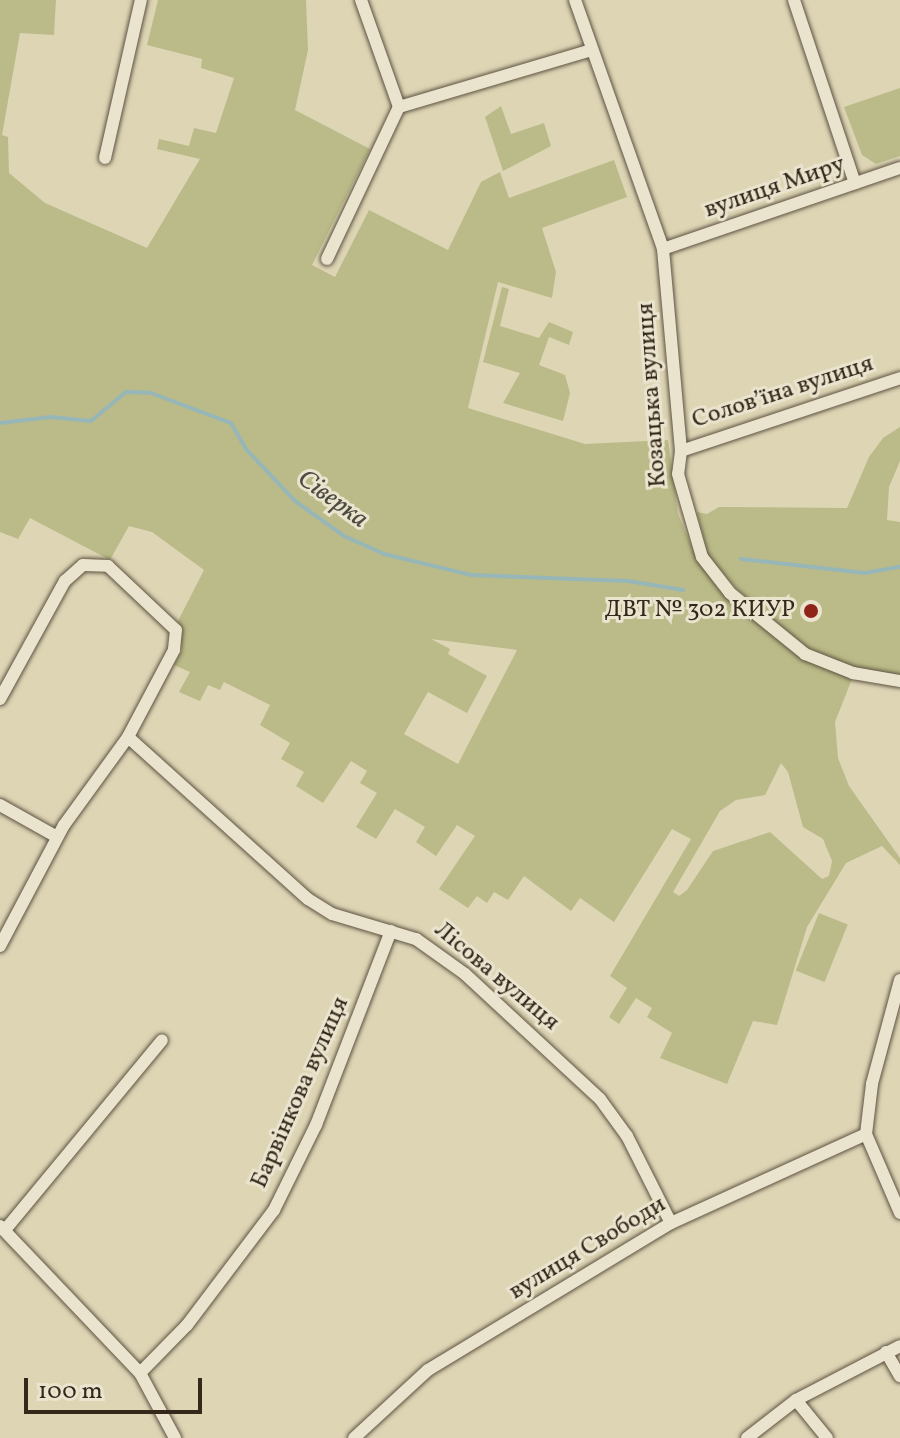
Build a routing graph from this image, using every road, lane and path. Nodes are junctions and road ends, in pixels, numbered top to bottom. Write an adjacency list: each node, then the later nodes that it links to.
1 (141, 0): 7 (street)
2 (361, 0): 6 (street)
3 (575, 0): 5 (street, Козацька вулиця)
4 (794, 0): 9 (street)
5 (591, 50): 6 (street); 10 (street, Козацька вулиця)
6 (399, 107): 11 (street)
7 (105, 158)
8 (900, 168): 9 (street, вулиця Миру)
9 (855, 183): 10 (street, вулиця Миру)
10 (663, 249): 13 (street, Козацька вулиця)
11 (327, 259)
12 (900, 378): 13 (street, Соловʼїна вулиця)
13 (681, 451): 14 (street, Козацька вулиця)
14 (900, 681)
15 (0, 699): 16 (street)
16 (128, 737): 18 (street); 19 (street, Лісова вулиця)
17 (0, 805): 18 (street)
18 (57, 837): 20 (street)
19 (391, 931): 25 (street, Лісова вулиця); 29 (street, Барвінкова вулиця)
20 (0, 946)
21 (900, 980): 23 (street)
22 (162, 1040): 26 (street)
23 (866, 1134): 24 (street); 25 (street, вулиця Свободи)
24 (900, 1213)
25 (671, 1223): 33 (street, вулиця Свободи)
26 (2, 1228): 29 (street)
27 (900, 1346): 28 (street)
28 (886, 1352): 30 (street); 31 (street)
29 (140, 1373): 32 (street)
30 (900, 1376)
31 (796, 1400): 34 (street); 35 (street)
32 (175, 1438)
33 (354, 1438)
34 (747, 1438)
35 (827, 1438)

